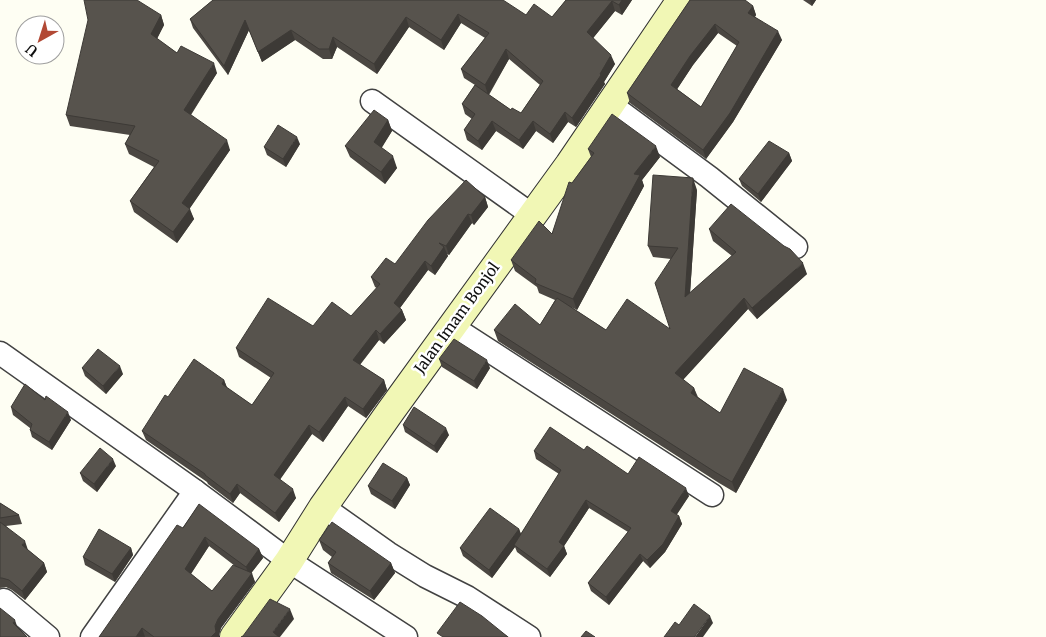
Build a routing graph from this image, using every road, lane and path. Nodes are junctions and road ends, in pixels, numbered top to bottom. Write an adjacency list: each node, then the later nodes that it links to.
1 (681, 0): 3 (main road, Jalan Imam Bonjol)
2 (372, 101): 4 (street)
3 (610, 104): 4 (main road, Jalan Imam Bonjol); 5 (street)
4 (532, 215): 6 (main road, Jalan Imam Bonjol)
5 (796, 247)
6 (452, 326): 9 (street); 10 (main road, Jalan Imam Bonjol)
7 (0, 353): 8 (street)
8 (195, 491): 11 (street); 14 (street)
9 (712, 495)
10 (323, 507): 11 (main road, Jalan Imam Bonjol); 17 (street)
11 (288, 561): 15 (main road, Jalan Imam Bonjol); 16 (street)
12 (4, 600): 13 (street)
13 (48, 637)
14 (92, 637)
15 (234, 637)
16 (406, 637)
17 (529, 637)

